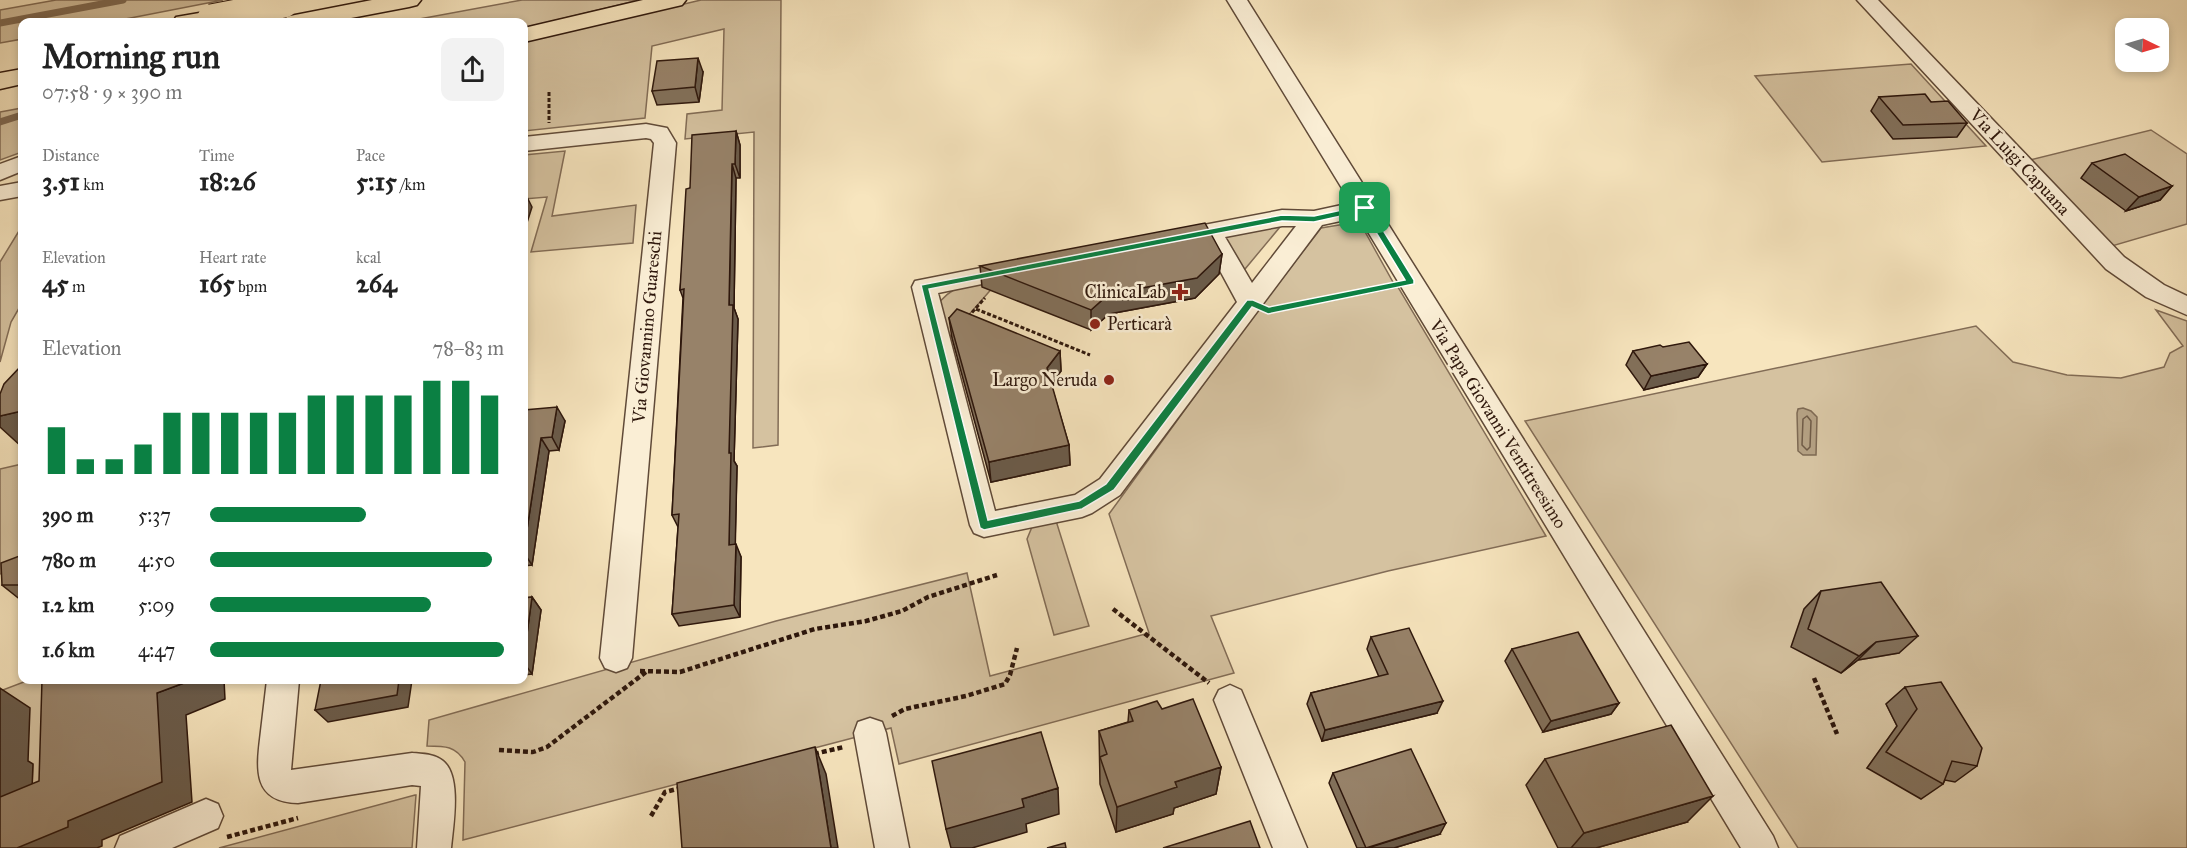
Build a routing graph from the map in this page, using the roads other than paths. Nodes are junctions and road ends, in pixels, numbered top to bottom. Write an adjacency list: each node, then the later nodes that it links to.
1 (237, 0): 8 (main road)
2 (252, 0): 10 (main road)
3 (409, 0): 7 (main road)
4 (674, 0): 11 (main road)
5 (1236, 0): 23 (street, Via Papa Giovanni Ventitreesimo)
6 (1867, 0): 29 (street, Via Luigi Capuana)
7 (294, 9): 9 (main road, bridge)
8 (219, 18)
9 (231, 18)
10 (240, 18)
11 (528, 34)
12 (18, 55): 13 (main road)
13 (0, 58)
14 (18, 78): 15 (main road)
15 (0, 81)
16 (534, 142): 30 (street, Via Giovannino Guareschi)
17 (18, 165): 18 (street)
18 (0, 173)
19 (18, 174): 20 (street)
20 (0, 181)
21 (18, 190): 22 (street)
22 (0, 193)
23 (1365, 208): 24 (street); 39 (street, Via Papa Giovanni Ventitreesimo)
24 (1314, 219): 25 (street); 28 (street)
25 (1211, 232): 26 (street); 28 (street)
26 (1155, 242)
27 (1043, 264): 28 (street)
28 (1250, 302)
29 (2187, 306)
30 (616, 658)
31 (284, 684): 36 (street)
32 (1230, 700): 38 (street)
33 (870, 736): 37 (street)
34 (214, 827): 35 (street)
35 (132, 848)
36 (434, 848)
37 (892, 848)
38 (1290, 848)
39 (1761, 848)

